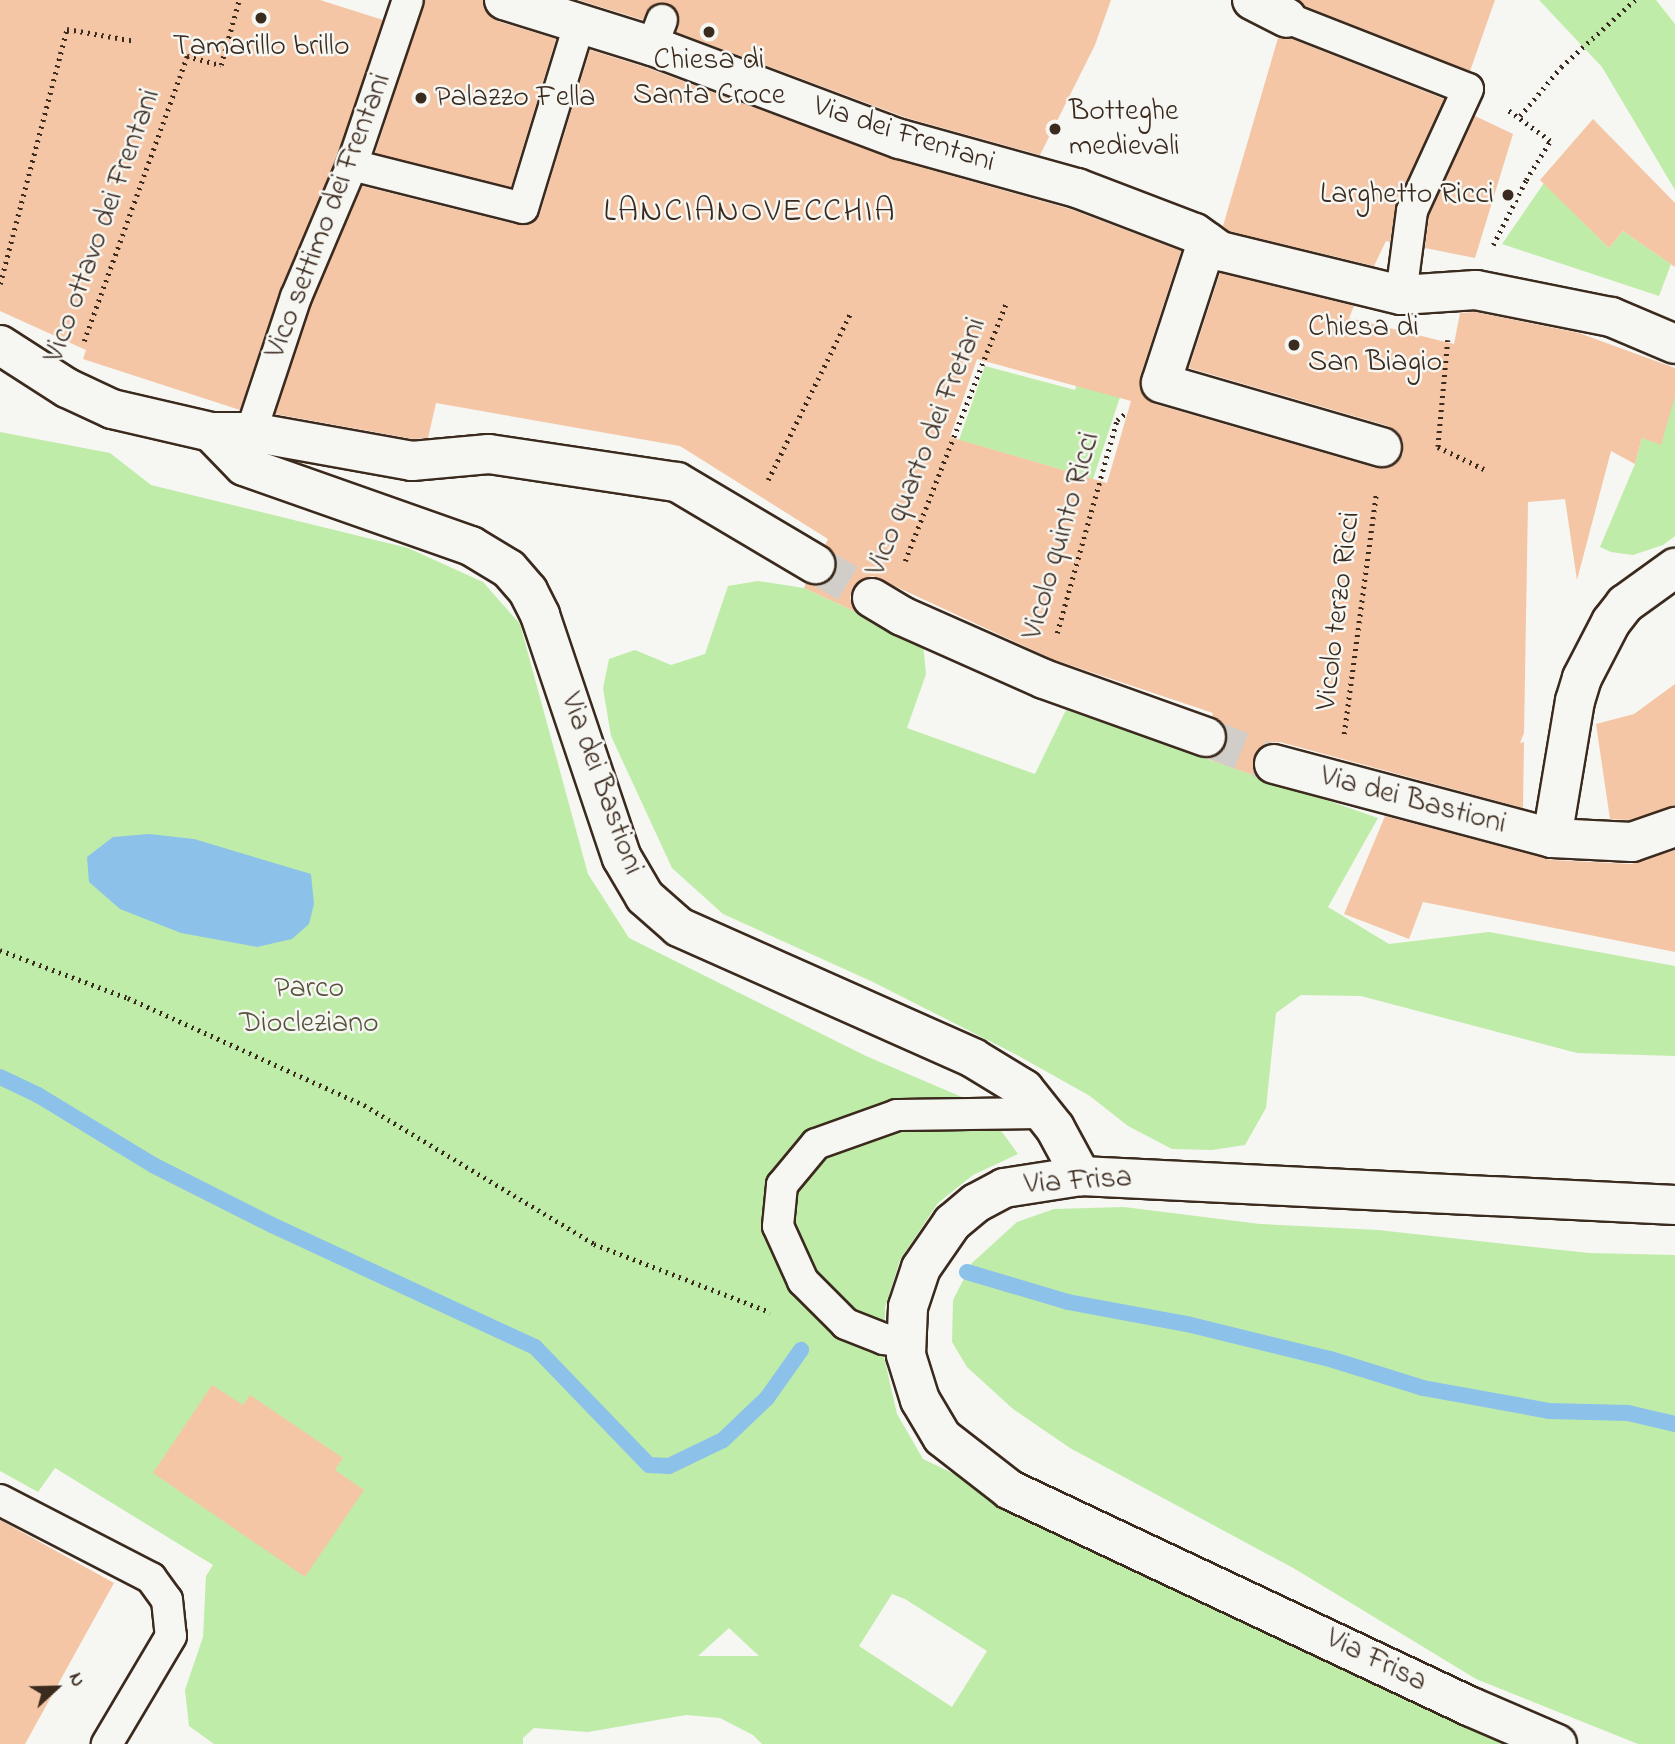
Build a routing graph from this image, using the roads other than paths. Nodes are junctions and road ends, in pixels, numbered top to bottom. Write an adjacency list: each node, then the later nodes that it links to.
1 (408, 0): 6 (lane, Vico settimo dei Frentani)
2 (504, 0): 5 (street, Via dei Frentani)
3 (1252, 0): 4 (street)
4 (1287, 18): 8 (lane)
5 (580, 21): 6 (lane); 7 (street, Via dei Frentani)
6 (352, 165): 12 (lane, Vico settimo dei Frentani)
7 (1213, 247): 8 (street); 13 (street)
8 (1401, 295): 9 (street)
9 (1675, 344)
10 (0, 345): 11 (street)
11 (211, 432): 12 (street); 21 (street, Via dei Bastioni)
12 (251, 432): 14 (street)
13 (1382, 447)
14 (815, 564)
15 (1675, 568): 20 (street)
16 (879, 603): 17 (street)
17 (1206, 737)
18 (1274, 764): 20 (street, Via dei Bastioni)
19 (1675, 827): 20 (street, Via dei Bastioni)
20 (1552, 838)
21 (1043, 1113): 22 (street, Via dei Bastioni); 24 (lane)
22 (1081, 1176): 23 (street, Via Frisa); 24 (street, Via Frisa)
23 (1675, 1205)
24 (907, 1342): 27 (street, Via Frisa)
25 (0, 1500): 26 (lane)
26 (107, 1744)
27 (1557, 1744)

